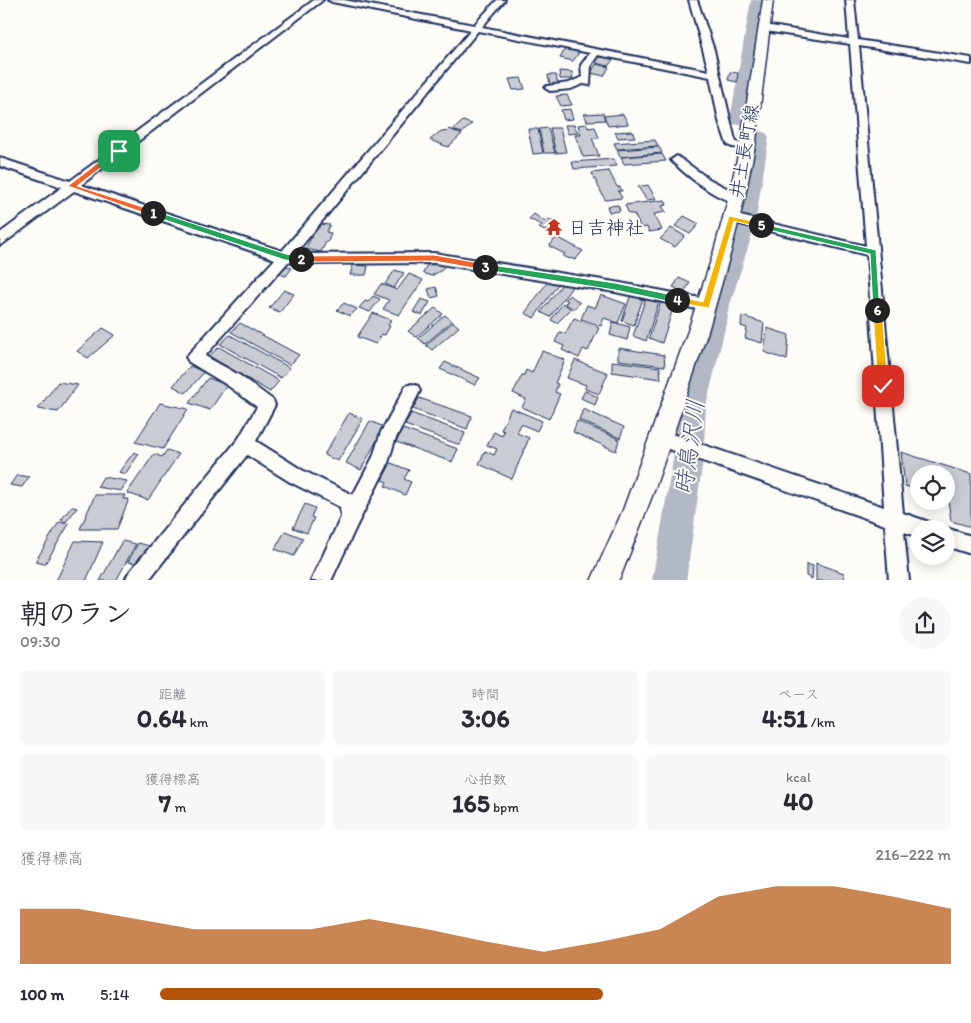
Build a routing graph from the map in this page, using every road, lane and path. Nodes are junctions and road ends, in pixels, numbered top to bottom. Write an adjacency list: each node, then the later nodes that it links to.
1 (319, 0): 17 (street)
2 (332, 0): 7 (street)
3 (501, 0): 7 (street)
4 (692, 0): 12 (street)
5 (768, 0): 8 (main road, 井土長町線)
6 (850, 0): 9 (street)
7 (477, 28): 10 (street); 22 (street)
8 (765, 28): 9 (street); 14 (main road, 井土長町線)
9 (854, 42): 11 (street); 21 (street)
10 (596, 51): 12 (street); 13 (street)
11 (971, 61)
12 (715, 75): 14 (street)
13 (550, 88)
14 (747, 147): 18 (main road, 井土長町線)
15 (677, 160): 18 (street)
16 (0, 162): 17 (street)
17 (72, 186): 20 (street); 22 (street)
18 (736, 198): 19 (main road, 井土長町線)
19 (732, 218): 21 (street); 23 (main road, 井土長町線)
20 (0, 240)
21 (873, 252): 28 (street)
22 (285, 257): 23 (street); 25 (street)
23 (706, 306): 26 (main road, 井土長町線)
24 (412, 391): 27 (street)
25 (245, 444): 27 (street); 32 (street)
26 (678, 444): 28 (street); 34 (main road, 井土長町線)
27 (350, 518): 33 (street)
28 (893, 519): 29 (street); 35 (street)
29 (910, 525)
30 (955, 540): 31 (street)
31 (971, 545)
32 (135, 580)
33 (321, 580)
34 (604, 580)
35 (898, 580)

